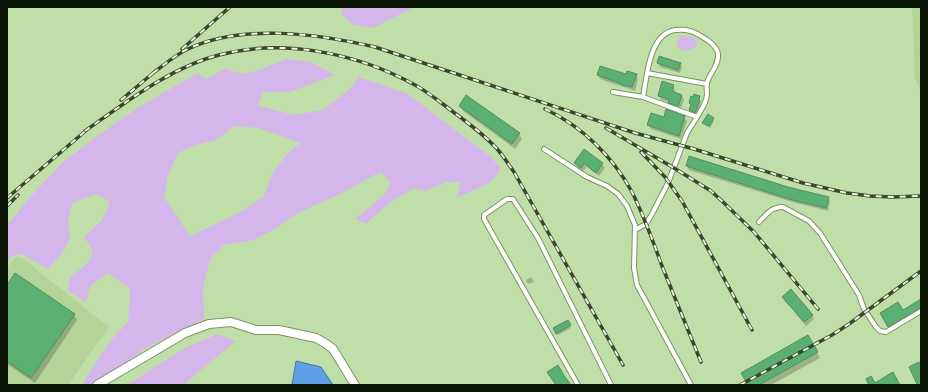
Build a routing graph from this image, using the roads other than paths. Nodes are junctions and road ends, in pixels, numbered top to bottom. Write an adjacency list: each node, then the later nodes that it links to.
1 (647, 73): 2 (lane); 2 (lane); 4 (lane)
2 (707, 84): 5 (lane)
3 (613, 92): 4 (lane)
4 (643, 97): 5 (lane)
5 (697, 117): 8 (lane)
6 (544, 149): 8 (lane)
7 (759, 222): 9 (lane)
8 (635, 230): 14 (lane)
9 (921, 311)
10 (97, 385): 11 (street)
11 (355, 385)
12 (578, 385): 13 (lane)
13 (611, 385)
14 (691, 385)

